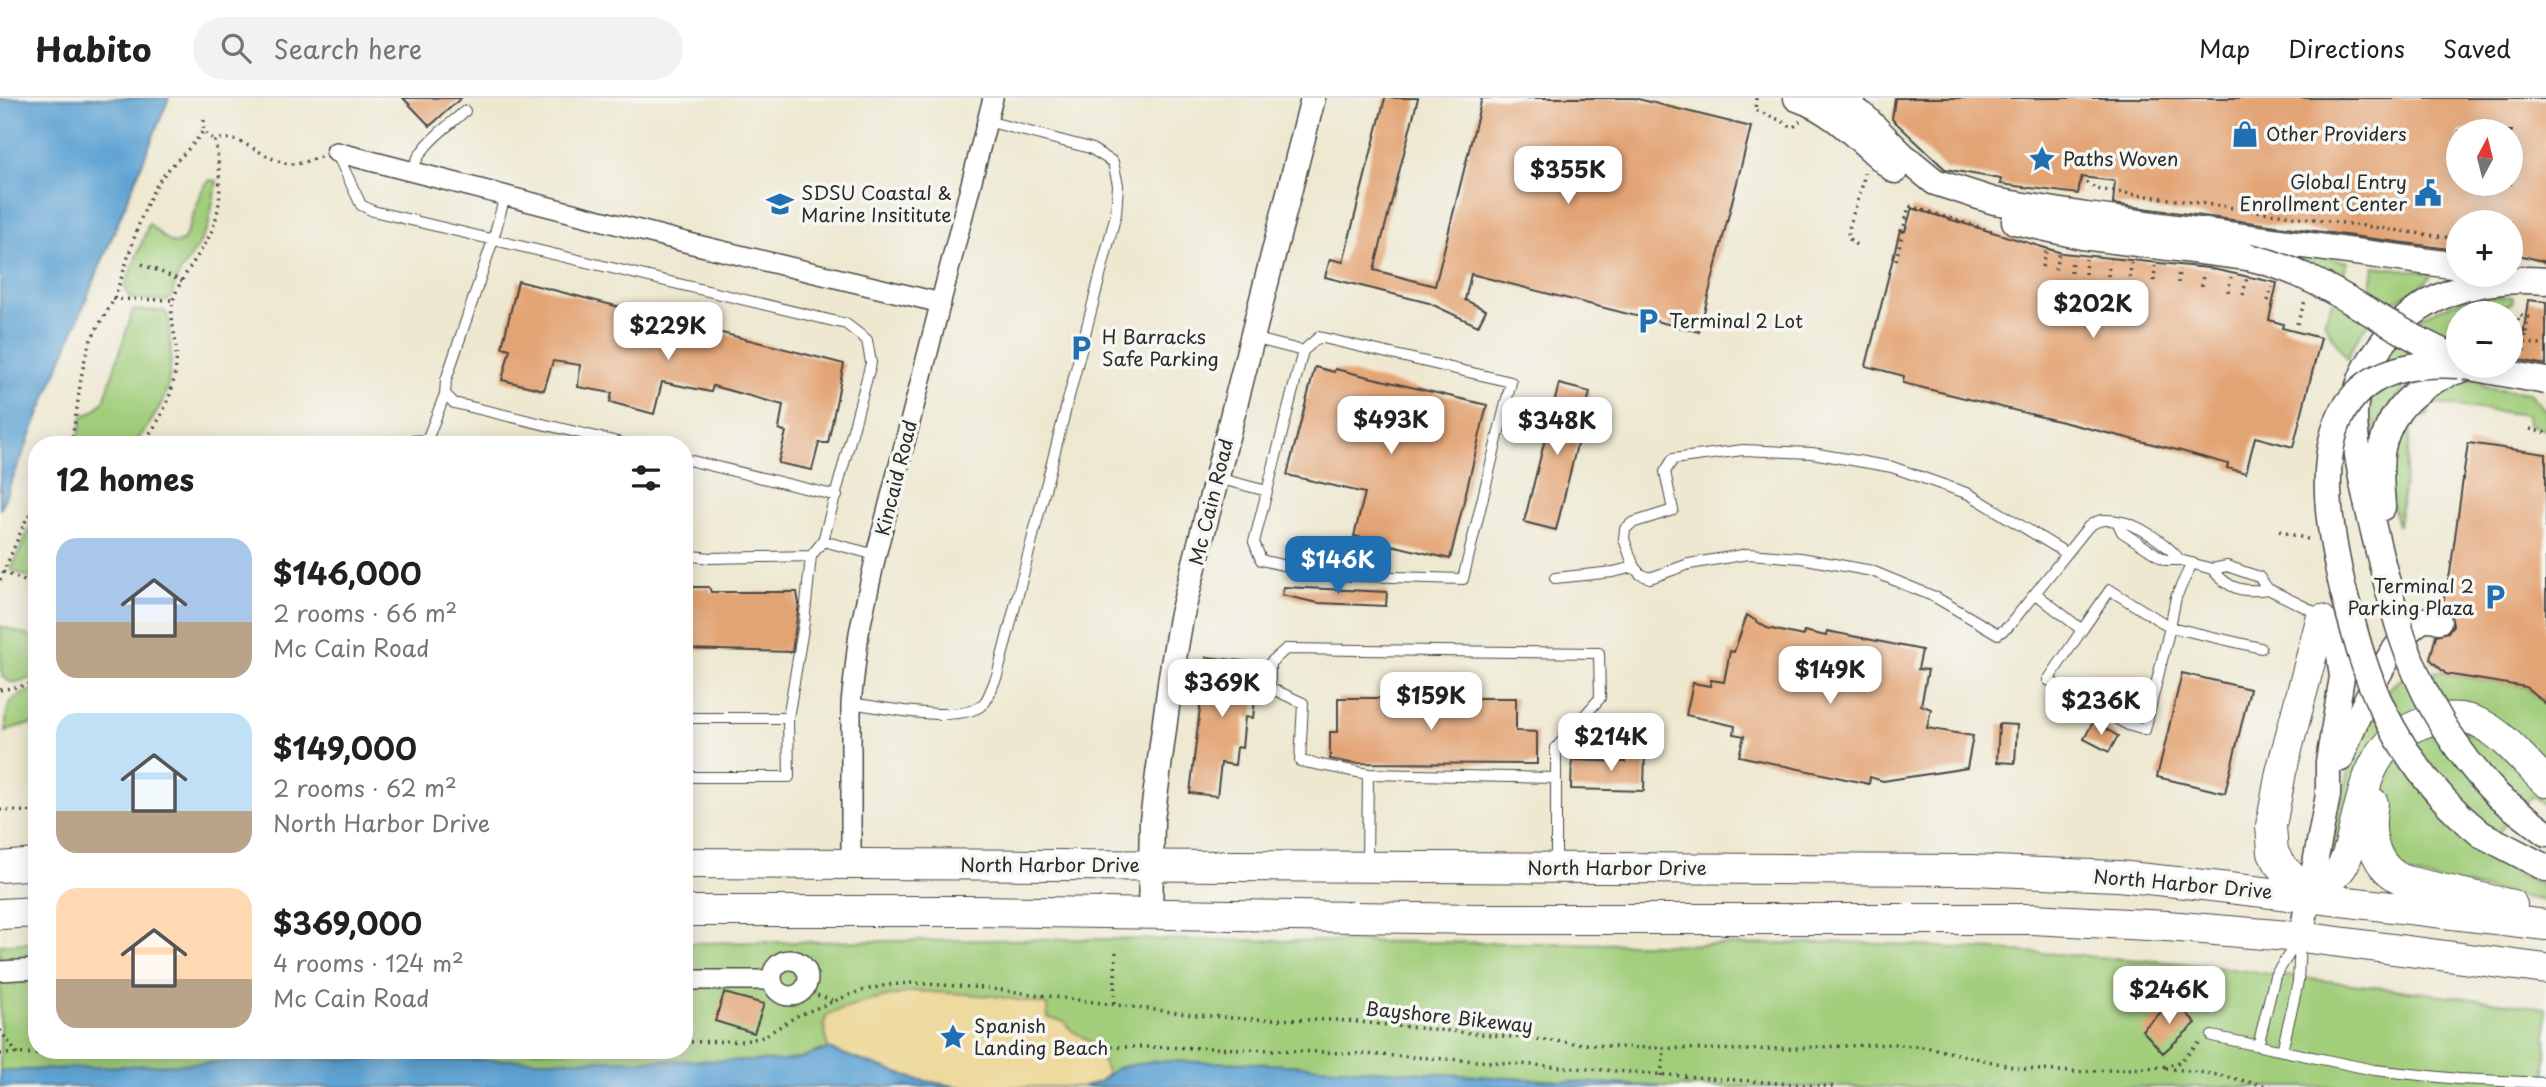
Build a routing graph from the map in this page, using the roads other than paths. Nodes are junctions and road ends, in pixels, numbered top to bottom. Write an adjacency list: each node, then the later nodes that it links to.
1 (993, 98): 6 (street, Kincaid Road)
2 (1313, 98): 15 (street, Mc Cain Road)
3 (1838, 98): 11 (main road)
4 (1801, 107): 16 (main road, bridge)
5 (465, 111): 8 (lane)
6 (987, 121): 14 (street, Kincaid Road); 46 (lane)
7 (336, 152): 8 (street); 10 (lane)
8 (412, 172): 9 (street)
9 (505, 196): 10 (lane); 14 (street)
10 (494, 240): 22 (lane); 28 (lane)
11 (2446, 264)
12 (2545, 272): 13 (main road); 29 (main road)
13 (2523, 274)
14 (940, 303): 32 (street, Kincaid Road)
15 (1252, 337): 17 (lane); 26 (street, Mc Cain Road)
16 (2446, 349)
17 (1303, 351): 27 (lane); 27 (lane)
18 (2446, 364): 63 (main road, bridge)
19 (2446, 374): 29 (main road)
20 (2521, 378): 21 (main road, bridge)
21 (2543, 386)
22 (445, 394): 23 (lane); 24 (lane)
23 (432, 436)
24 (593, 436)
25 (693, 461): 28 (lane)
26 (1217, 478): 27 (lane); 57 (street, Mc Cain Road)
27 (1267, 492)
28 (837, 496): 30 (lane)
29 (2376, 519): 55 (main road, bridge)
30 (823, 541): 32 (lane); 34 (lane)
31 (2066, 553): 35 (lane); 36 (lane); 40 (lane)
32 (876, 555): 46 (street, Kincaid Road)
33 (693, 556): 34 (lane)
34 (811, 556): 48 (lane)
35 (2192, 564): 37 (lane); 43 (lane)
36 (1634, 567): 38 (lane); 40 (lane)
37 (2211, 569): 39 (lane); 39 (lane)
38 (1555, 578)
39 (2268, 589): 41 (lane)
40 (2035, 593): 44 (lane)
41 (2321, 620): 54 (street); 64 (main road)
42 (2439, 621): 54 (street)
43 (2170, 627): 44 (lane); 44 (lane); 45 (lane)
44 (2082, 630)
45 (2261, 648)
46 (851, 703): 59 (street, Kincaid Road)
47 (693, 718): 48 (lane)
48 (788, 718): 51 (lane)
49 (2390, 745): 53 (main road); 64 (main road); 69 (main road)
50 (1368, 774): 52 (lane); 52 (lane); 61 (lane)
51 (693, 776)
52 (1556, 778): 62 (lane)
53 (2546, 782)
54 (2328, 795): 64 (street)
55 (2546, 833)
56 (693, 863): 59 (main road, North Harbor Drive)
57 (1152, 864): 59 (main road, North Harbor Drive); 61 (main road, North Harbor Drive); 68 (street, Mc Cain Road)
58 (28, 865): 60 (main road)
59 (851, 865)
60 (0, 867)
61 (1367, 867): 62 (main road, North Harbor Drive)
62 (1556, 867): 64 (main road, North Harbor Drive)
63 (2546, 868)
64 (2309, 896): 70 (main road, North Harbor Drive); 71 (street)
65 (693, 911): 68 (main road)
66 (28, 912): 67 (main road)
67 (0, 914)
68 (1150, 914): 71 (main road)
69 (2546, 914)
70 (2546, 925)
71 (2301, 937): 73 (main road); 78 (lane); 79 (lane)
72 (28, 969): 74 (street)
73 (2546, 969)
74 (0, 971)
75 (693, 980): 76 (street)
76 (770, 980): 76 (street)
77 (2212, 1036): 78 (lane)
78 (2258, 1046): 79 (lane)
79 (2281, 1051): 80 (lane)
80 (2546, 1083)

